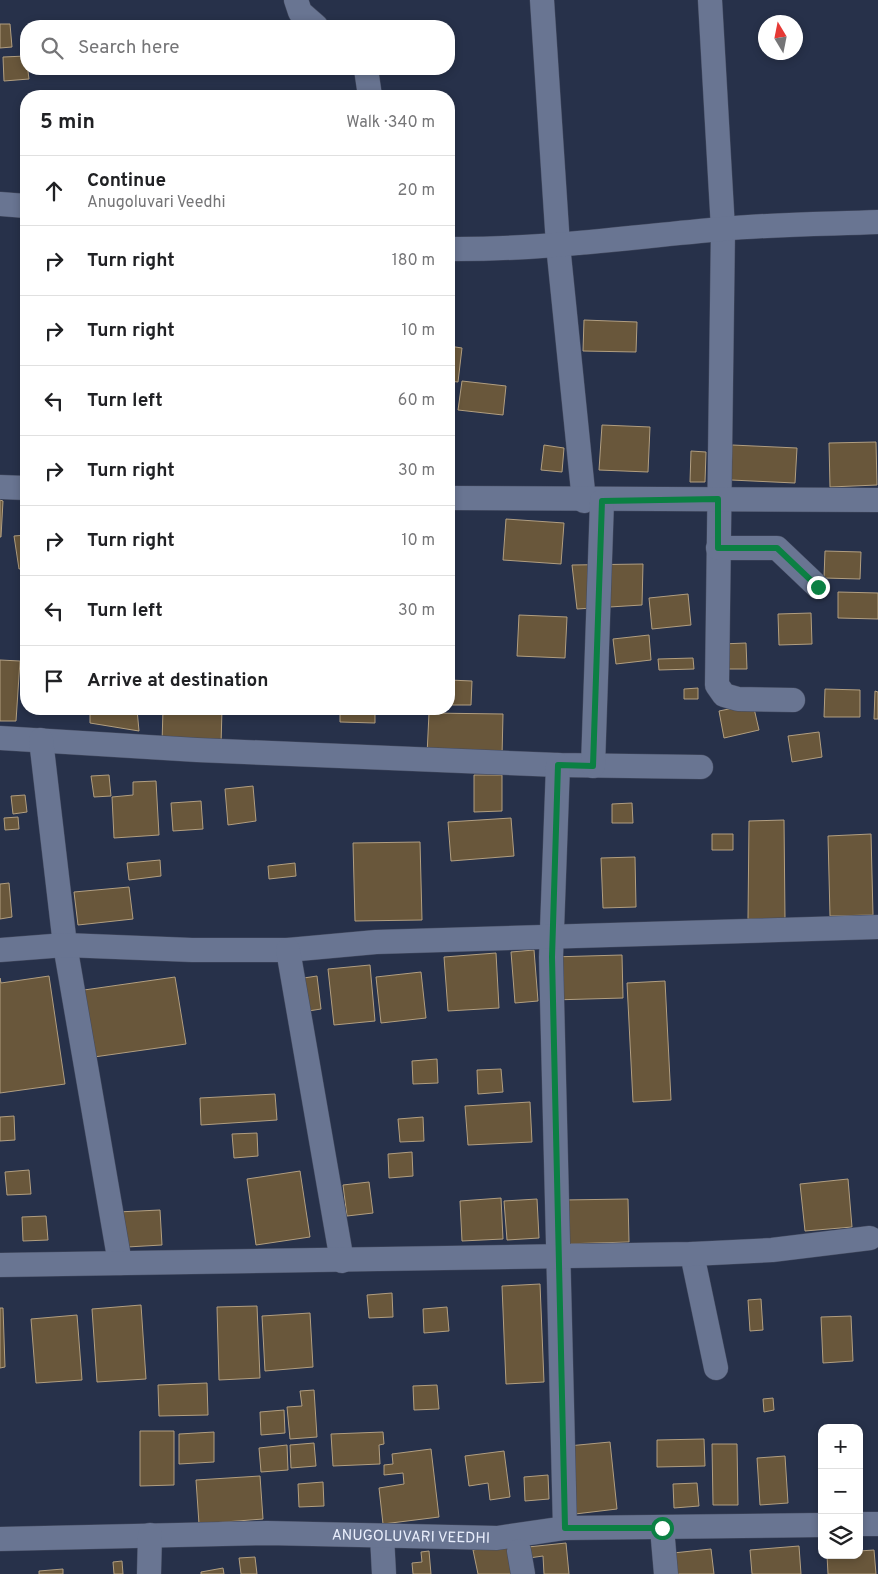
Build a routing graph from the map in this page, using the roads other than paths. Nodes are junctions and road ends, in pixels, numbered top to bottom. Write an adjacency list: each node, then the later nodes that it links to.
1 (296, 0): 4 (street)
2 (542, 0): 11 (street)
3 (710, 0): 10 (street)
4 (309, 20)
5 (367, 75): 6 (street)
6 (369, 90)
7 (0, 204): 8 (street)
8 (20, 206)
9 (878, 222): 10 (street)
10 (723, 228): 11 (street); 16 (street)
11 (558, 245): 12 (street); 18 (street)
12 (455, 248)
13 (0, 487): 14 (street)
14 (20, 488)
15 (455, 498): 18 (street)
16 (718, 499): 17 (street); 18 (street); 19 (street)
17 (878, 500)
18 (593, 501): 25 (street)
19 (718, 548): 20 (street); 21 (street)
20 (818, 587)
21 (792, 700)
22 (0, 738): 23 (street)
23 (41, 740): 24 (street); 29 (street)
24 (558, 765): 25 (street); 28 (street)
25 (593, 766): 26 (street)
26 (700, 767)
27 (878, 926): 28 (street)
28 (552, 936): 31 (street); 33 (street)
29 (65, 945): 30 (street); 31 (street); 36 (street)
30 (0, 950)
31 (288, 950): 35 (street)
32 (870, 1238): 34 (street)
33 (557, 1254): 34 (street); 35 (street); 42 (street)
34 (692, 1254): 38 (street)
35 (342, 1261): 36 (street)
36 (120, 1262): 37 (street)
37 (0, 1265)
38 (716, 1368)
39 (863, 1524): 40 (street)
40 (878, 1524)
41 (818, 1525): 43 (street, ANUGOLUVARI VEEDHI)
42 (565, 1528): 43 (street, ANUGOLUVARI VEEDHI); 45 (street, ANUGOLUVARI VEEDHI)
43 (662, 1528): 51 (street)
44 (150, 1535): 45 (street, ANUGOLUVARI VEEDHI); 46 (street, ANUGOLUVARI VEEDHI); 48 (street)
45 (382, 1536): 49 (street)
46 (0, 1539)
47 (519, 1551): 50 (street)
48 (149, 1574)
49 (384, 1574)
50 (523, 1574)
51 (666, 1574)

